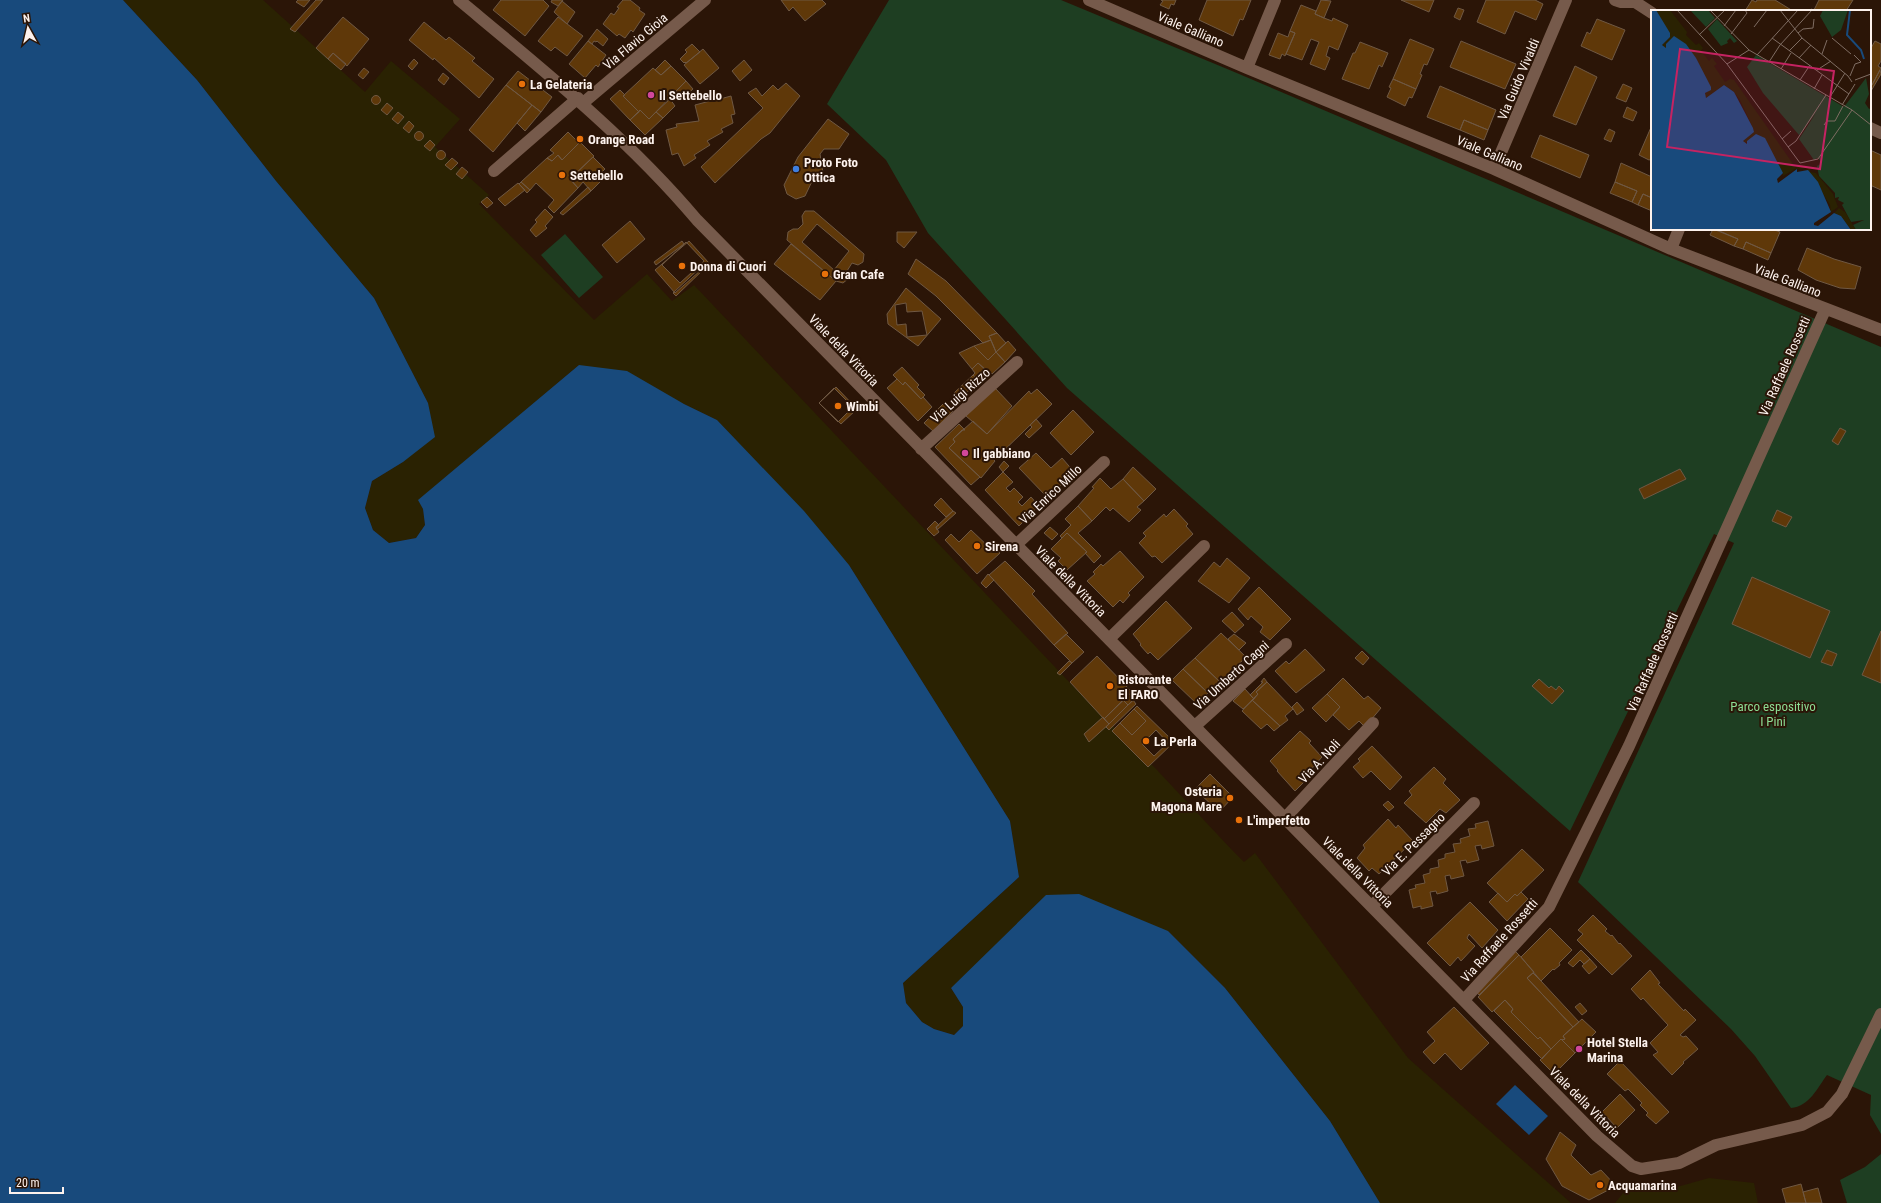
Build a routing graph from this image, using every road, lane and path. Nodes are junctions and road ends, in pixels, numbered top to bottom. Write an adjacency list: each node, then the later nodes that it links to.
1 (459, 0): 10 (street, Viale della Vittoria)
2 (705, 0): 10 (street, Via Flavio Gioia)
3 (1090, 0): 9 (street, Viale Galliano)
4 (1275, 0): 9 (street)
5 (1566, 0): 13 (street, Via Guido Vivaldi)
6 (1615, 0): 7 (street)
7 (1633, 1): 8 (street)
8 (1651, 12)
9 (1247, 68): 13 (street, Viale Galliano)
10 (580, 101): 14 (street, Via Flavio Gioia); 20 (street, Viale della Vittoria)
11 (1871, 128): 12 (street)
12 (1881, 133)
13 (1494, 169): 16 (street, Viale Galliano)
14 (494, 171)
15 (1679, 230): 16 (street)
16 (1670, 249): 17 (street, Viale Galliano)
17 (1825, 310): 18 (street, Viale Galliano); 31 (street, Via Raffaele Rossetti)
18 (1880, 325)
19 (1017, 362): 20 (street, Via Luigi Rizzo)
20 (921, 449): 22 (street, Viale della Vittoria)
21 (1104, 462): 22 (street, Via Enrico Millo)
22 (1016, 545): 24 (street, Viale della Vittoria)
23 (1204, 546): 24 (street)
24 (1109, 639): 27 (street, Viale della Vittoria)
25 (1286, 644): 27 (street, Via Umberto Cagni)
26 (1373, 723): 29 (street, Via A. Noli)
27 (1195, 726): 29 (street, Viale della Vittoria)
28 (1474, 803): 30 (street, Via E. Pessagno)
29 (1285, 818): 30 (street, Viale della Vittoria)
30 (1372, 906): 31 (street, Viale della Vittoria)
31 (1464, 1000): 32 (street, Viale della Vittoria)
32 (1881, 1014)

